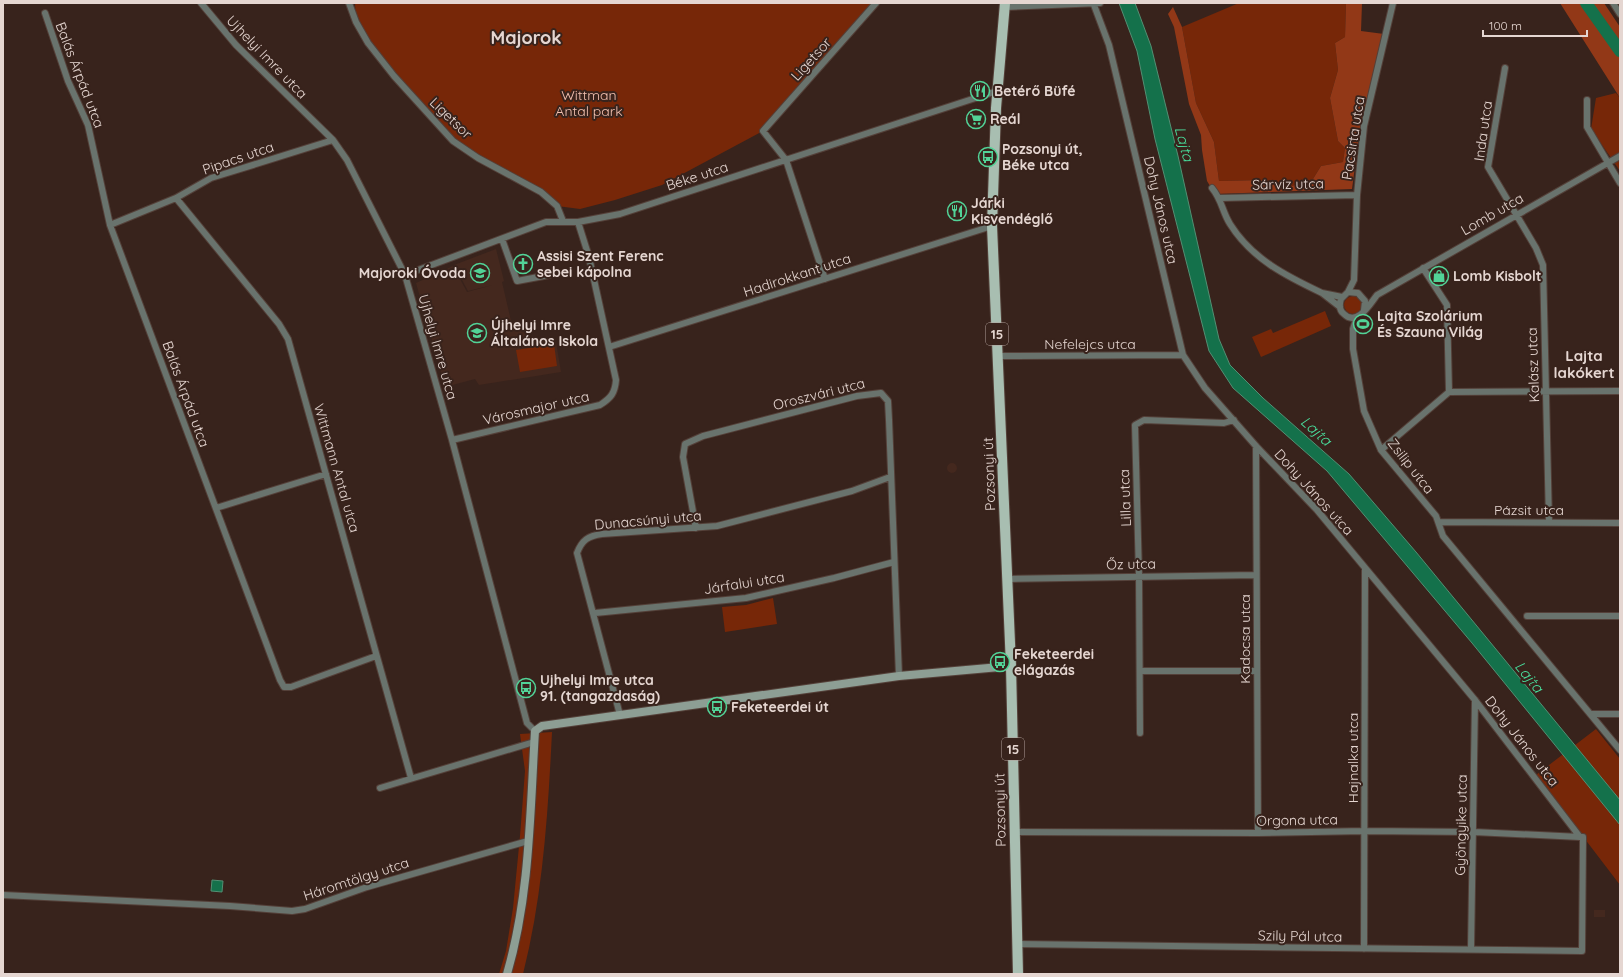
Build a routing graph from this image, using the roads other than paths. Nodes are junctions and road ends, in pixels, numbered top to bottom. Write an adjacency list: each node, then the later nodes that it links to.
1 (201, 3): 13 (street, Ujhelyi Imre utca)
2 (349, 3): 23 (street, Ligetsor)
3 (876, 3): 15 (street, Ligetsor)
4 (1394, 3): 19 (street, Pacsirta utca)
5 (1613, 3): 9 (street)
6 (1097, 4): 7 (street); 45 (street, Dohy János utca)
7 (1005, 5): 11 (main road, Pozsonyi út / 15)
8 (44, 13): 25 (street, Balás Árpád utca)
9 (1620, 14)
10 (1505, 68): 22 (street, Inda utca)
11 (997, 91): 15 (street, Béke utca); 26 (main road, Pozsonyi út / 15)
12 (1587, 100): 16 (street)
13 (333, 140): 20 (street, Pipacs utca); 29 (street, Ujhelyi Imre utca)
14 (1620, 156): 16 (street, Lomb utca)
15 (786, 160): 24 (street, Béke utca); 31 (street)
16 (1607, 164): 17 (street); 22 (street, Lomb utca)
17 (1620, 183)
18 (1212, 188): 21 (street)
19 (1357, 195): 21 (street, Sárvíz utca); 32 (street, Pacsirta utca)
20 (176, 198): 25 (street, Pipacs utca); 53 (street, Wittmann Antal utca)
21 (1220, 198): 34 (street)
22 (1516, 214): 28 (street, Lomb utca); 48 (street, Kalász utca)
23 (563, 221): 24 (street, Béke utca); 27 (street, Béke utca)
24 (578, 222): 43 (street, Városmajor utca)
25 (110, 225): 55 (street, Balás Árpád utca)
26 (992, 226): 31 (street, Hadirokkant utca); 44 (main road, Pozsonyi út / 15)
27 (502, 239): 29 (street, Béke utca); 30 (street)
28 (1423, 268): 36 (street, Lomb utca); 47 (street)
29 (404, 275): 50 (street, Ujhelyi Imre utca)
30 (549, 275)
31 (825, 279): 43 (street, Hadirokkant utca)
32 (1354, 280): 33 (street); 35 (street)
33 (1348, 292): 35 (street); 37 (street)
34 (1322, 293): 37 (street); 38 (street)
35 (1360, 294): 36 (street); 39 (street)
36 (1377, 295): 39 (street)
37 (1342, 297): 38 (street)
38 (1340, 306): 40 (street)
39 (1364, 310): 41 (street)
40 (1347, 316): 41 (street); 42 (street)
41 (1357, 317): 42 (street)
42 (1353, 329): 52 (street, Zsilip utca)
43 (609, 347): 50 (street, Városmajor utca)
44 (998, 356): 45 (street, Nefelejcs utca); 64 (main road, Pozsonyi út / 15)
45 (1183, 356): 49 (street, Dohy János utca)
46 (1620, 391): 48 (street)
47 (1449, 392): 48 (street); 52 (street)
48 (1546, 393): 57 (street, Kalász utca)
49 (1234, 420): 51 (street, Dohy János utca); 63 (street, Lilla utca)
50 (452, 440): 77 (street, Ujhelyi Imre utca)
51 (1256, 446): 61 (street, Dohy János utca); 62 (street, Kadocsa utca)
52 (1381, 450): 56 (street, Zsilip utca)
53 (326, 474): 55 (street); 68 (street, Wittmann Antal utca)
54 (890, 477): 59 (street, Dunacsúnyi utca); 59 (street, Oroszvári utca); 60 (street, Oroszvári utca)
55 (216, 508): 68 (street, Balás Árpád utca)
56 (1439, 522): 57 (street, Pázsit utca); 75 (street, Zsilip utca)
57 (1548, 522): 58 (street, Pázsit utca)
58 (1620, 523)
59 (696, 528): 65 (street, Dunacsúnyi utca)
60 (894, 562): 65 (street, Járfalui utca); 72 (street, Oroszvári utca)
61 (1366, 568): 73 (street, Dohy János utca); 83 (street, Hajnalka utca)
62 (1256, 575): 63 (street, Őz utca); 71 (street, Kadocsa utca)
63 (1140, 576): 64 (street, Őz utca); 70 (street, Lilla utca)
64 (1007, 579): 69 (main road, Pozsonyi út / 15)
65 (595, 614): 74 (street, Dunacsúnyi utca)
66 (1527, 616): 67 (street)
67 (1620, 616)
68 (376, 656): 81 (street, Wittmann Antal utca)
69 (1011, 666): 72 (main road); 84 (main road, Pozsonyi út / 15)
70 (1141, 671): 71 (street); 78 (street, Lilla utca)
71 (1257, 671): 86 (street, Kadocsa utca)
72 (899, 676): 74 (main road)
73 (1475, 700): 85 (street, Gyöngyike utca); 87 (street, Dohy János utca)
74 (620, 714): 77 (main road)
75 (1592, 714): 76 (street); 80 (street, Zsilip utca)
76 (1620, 714)
77 (535, 731): 79 (main road)
78 (1140, 733)
79 (534, 742): 81 (street); 88 (main road)
80 (1620, 750)
81 (411, 778): 82 (street)
82 (380, 788)
83 (1365, 831): 85 (street, Orgona utca); 86 (street, Orgona utca); 91 (street, Hajnalka utca)
84 (1015, 832): 86 (street, Orgona utca); 90 (main road, Pozsonyi út / 15)
85 (1474, 832): 87 (street, Orgona utca); 92 (street, Gyöngyike utca)
86 (1258, 833)
87 (1580, 837): 93 (street, Dohy János utca)
88 (528, 841): 89 (street, Háromtölgy utca); 94 (main road)
89 (3, 895)
90 (1017, 944): 91 (street, Szily Pál utca); 95 (main road, 15)
91 (1364, 948): 92 (street, Szily Pál utca)
92 (1471, 949): 93 (street, Szily Pál utca)
93 (1582, 951)
94 (507, 974)
95 (1018, 974)

